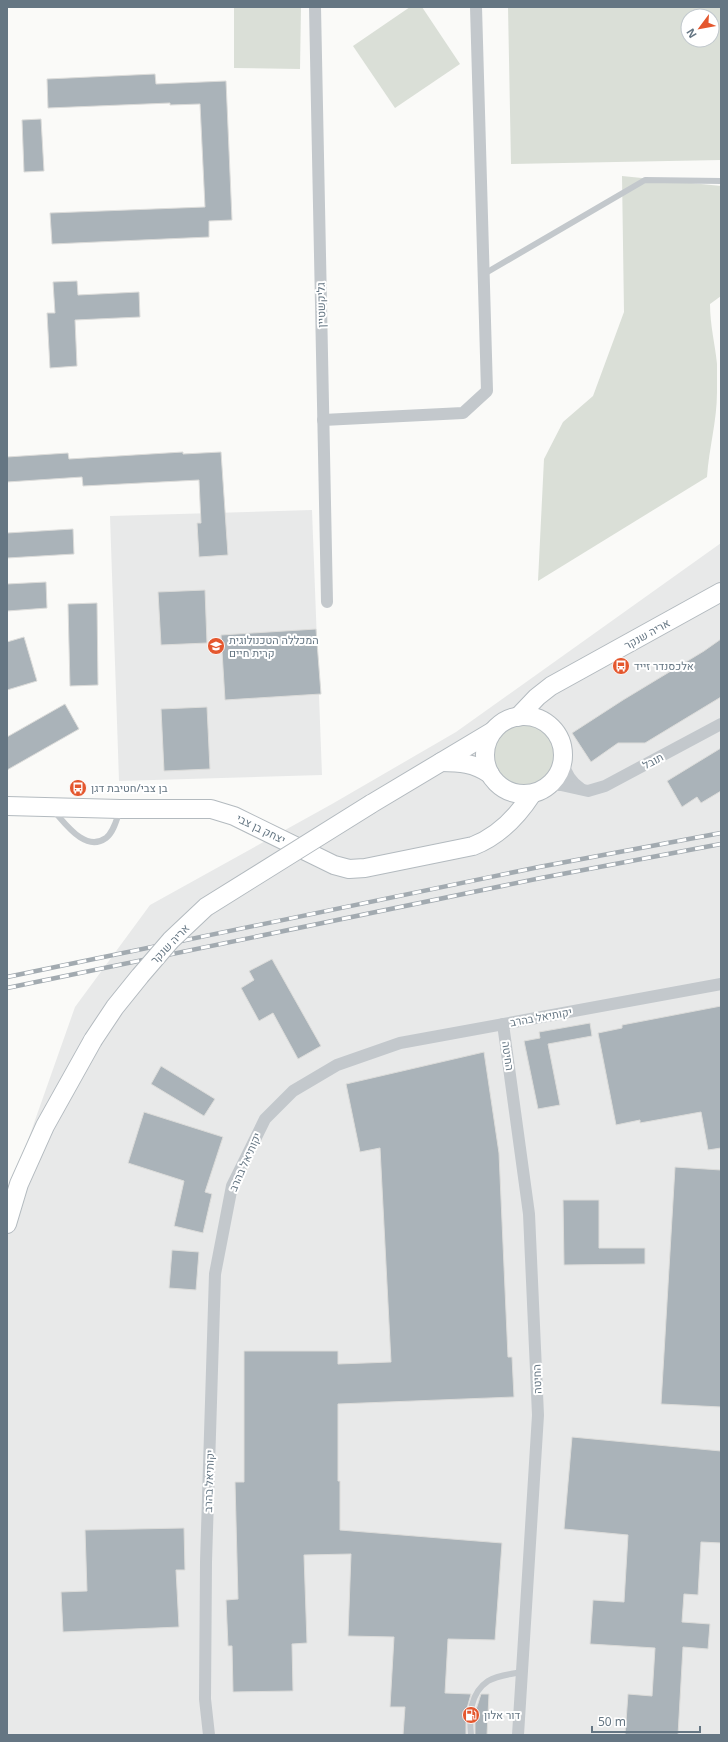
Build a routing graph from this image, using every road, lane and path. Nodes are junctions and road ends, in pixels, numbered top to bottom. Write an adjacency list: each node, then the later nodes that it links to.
1 (315, 7): 5 (street, גליקשטיין)
2 (476, 7): 4 (street)
3 (721, 181): 4 (lane)
4 (484, 274): 5 (street)
5 (323, 420): 7 (street, גליקשטיין)
6 (721, 592): 8 (street, אריה שנקר)
7 (327, 602)
8 (551, 686): 9 (street, אריה שנקר); 10 (street)
9 (518, 717): 10 (street); 12 (street)
10 (545, 722): 13 (street)
11 (721, 724): 18 (street, תובל)
12 (493, 731): 14 (street, אריה שנקר); 15 (street)
13 (563, 759): 16 (street); 18 (street)
14 (441, 762): 15 (street); 26 (street, אריה שנקר, bridge)
15 (490, 774): 17 (street)
16 (549, 785): 18 (street, תובל); 19 (street)
17 (502, 788): 19 (street); 23 (street)
18 (582, 790)
19 (532, 794): 23 (street, יצחק בן צבי)
20 (7, 806): 21 (street, יצחק בן צבי)
21 (51, 808): 22 (street, יצחק בן צבי); 22 (lane)
22 (120, 809): 23 (street, יצחק בן צבי)
23 (502, 830)
24 (721, 984): 25 (street, יקותיאל בהרב)
25 (503, 1024): 27 (street, החיטה); 28 (street, יקותיאל בהרב)
26 (7, 1224)
27 (522, 1672): 29 (lane); 30 (street, החיטה)
28 (209, 1735)
29 (471, 1735)
30 (518, 1735)

